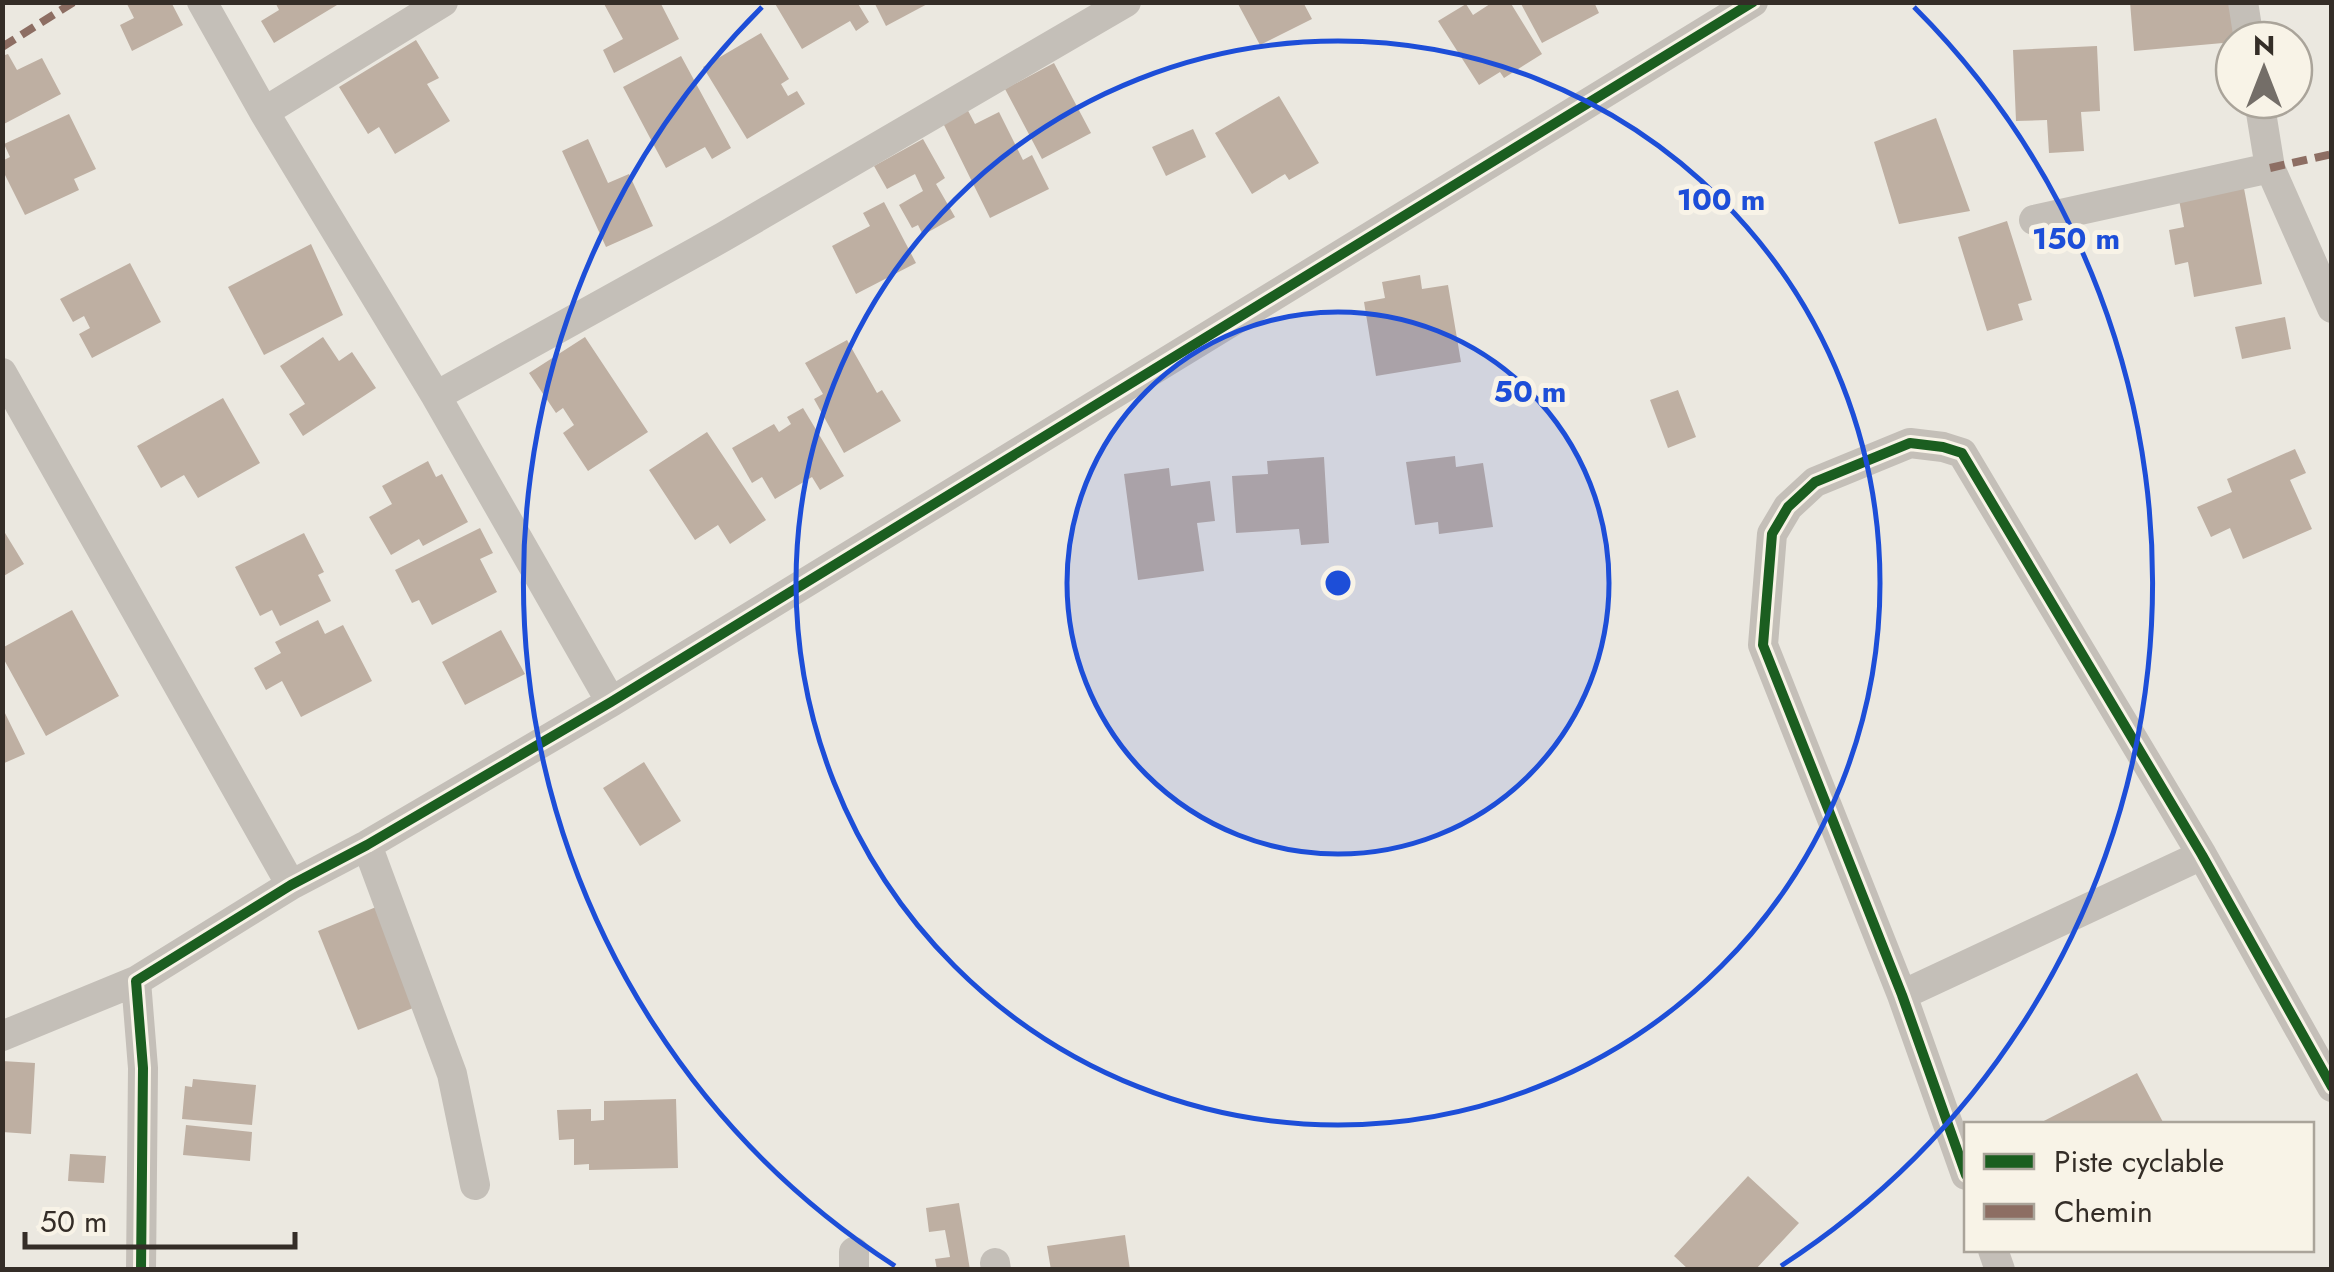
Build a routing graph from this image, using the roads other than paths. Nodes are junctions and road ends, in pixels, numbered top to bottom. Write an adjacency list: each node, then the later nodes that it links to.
1 (202, 2): 5 (street)
2 (443, 2): 5 (street)
3 (1126, 2): 11 (street)
4 (1737, 6): 12 (street)
5 (264, 112): 11 (street)
6 (2262, 120): 7 (street)
7 (2270, 168): 8 (street); 9 (street)
8 (2034, 220)
9 (2332, 308)
10 (2, 373): 15 (street)
11 (436, 396): 12 (street)
12 (612, 702): 13 (street)
13 (367, 845): 15 (street); 21 (street)
14 (2202, 855): 17 (street); 17 (street); 19 (street)
15 (291, 885): 16 (street)
16 (136, 982): 18 (street); 22 (street)
17 (1902, 994): 20 (street)
18 (2, 1036)
19 (2332, 1087)
20 (1964, 1168)
21 (475, 1185)
22 (141, 1270)

